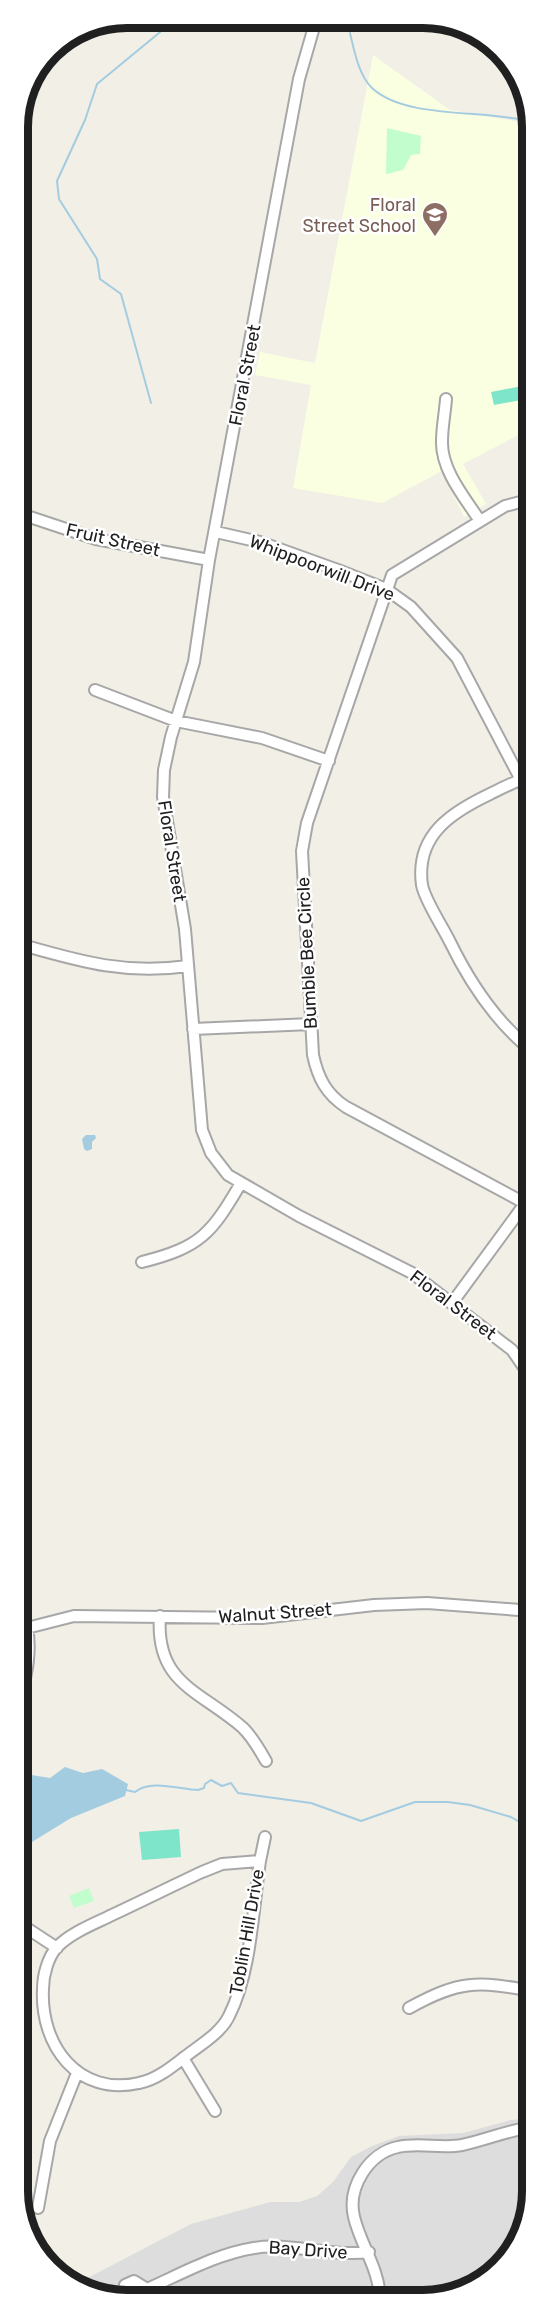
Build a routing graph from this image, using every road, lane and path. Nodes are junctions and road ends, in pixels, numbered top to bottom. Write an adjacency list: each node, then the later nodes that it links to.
1 (314, 28): 6 (street, Floral Street)
2 (446, 399): 5 (street)
3 (522, 502): 5 (street, Bumble Bee Circle)
4 (29, 519): 7 (street, Fruit Street)
5 (480, 521): 8 (street, Bumble Bee Circle)
6 (216, 532): 7 (street, Floral Street); 8 (street, Whippoorwill Drive)
7 (209, 560): 10 (street, Floral Street)
8 (386, 589): 11 (street, Bumble Bee Circle); 12 (street, Whippoorwill Drive)
9 (95, 690): 10 (street)
10 (176, 721): 11 (street); 15 (street, Floral Street)
11 (329, 761): 16 (street, Bumble Bee Circle)
12 (522, 769)
13 (522, 780): 18 (street)
14 (29, 947): 15 (street)
15 (188, 966): 17 (street, Floral Street)
16 (311, 1024): 17 (street); 20 (street, Bumble Bee Circle)
17 (193, 1029): 19 (street, Floral Street)
18 (522, 1044)
19 (241, 1183): 22 (street); 23 (street, Floral Street)
20 (522, 1197)
21 (522, 1214): 23 (street)
22 (142, 1262)
23 (452, 1303): 24 (street, Floral Street)
24 (522, 1364)
25 (522, 1610): 26 (street, Walnut Street)
26 (160, 1616): 27 (street, Walnut Street); 30 (street)
27 (28, 1628)
28 (28, 1640): 29 (street)
29 (28, 1667)
30 (266, 1761)
31 (264, 1837): 32 (street)
32 (260, 1861): 34 (street, Toblin Hill Drive); 37 (street, Toblin Hill Drive)
33 (28, 1929): 34 (street)
34 (57, 1948): 38 (street, Toblin Hill Drive)
35 (522, 1989): 36 (street)
36 (409, 2008)
37 (183, 2058): 38 (street, Toblin Hill Drive); 39 (street)
38 (77, 2073): 41 (street)
39 (215, 2110)
40 (522, 2128): 42 (street)
41 (38, 2208)
42 (369, 2252): 45 (street, Bay Drive); 46 (street)
43 (122, 2290): 44 (street, Bay Drive)
44 (144, 2290)
45 (154, 2290)
46 (379, 2290)

